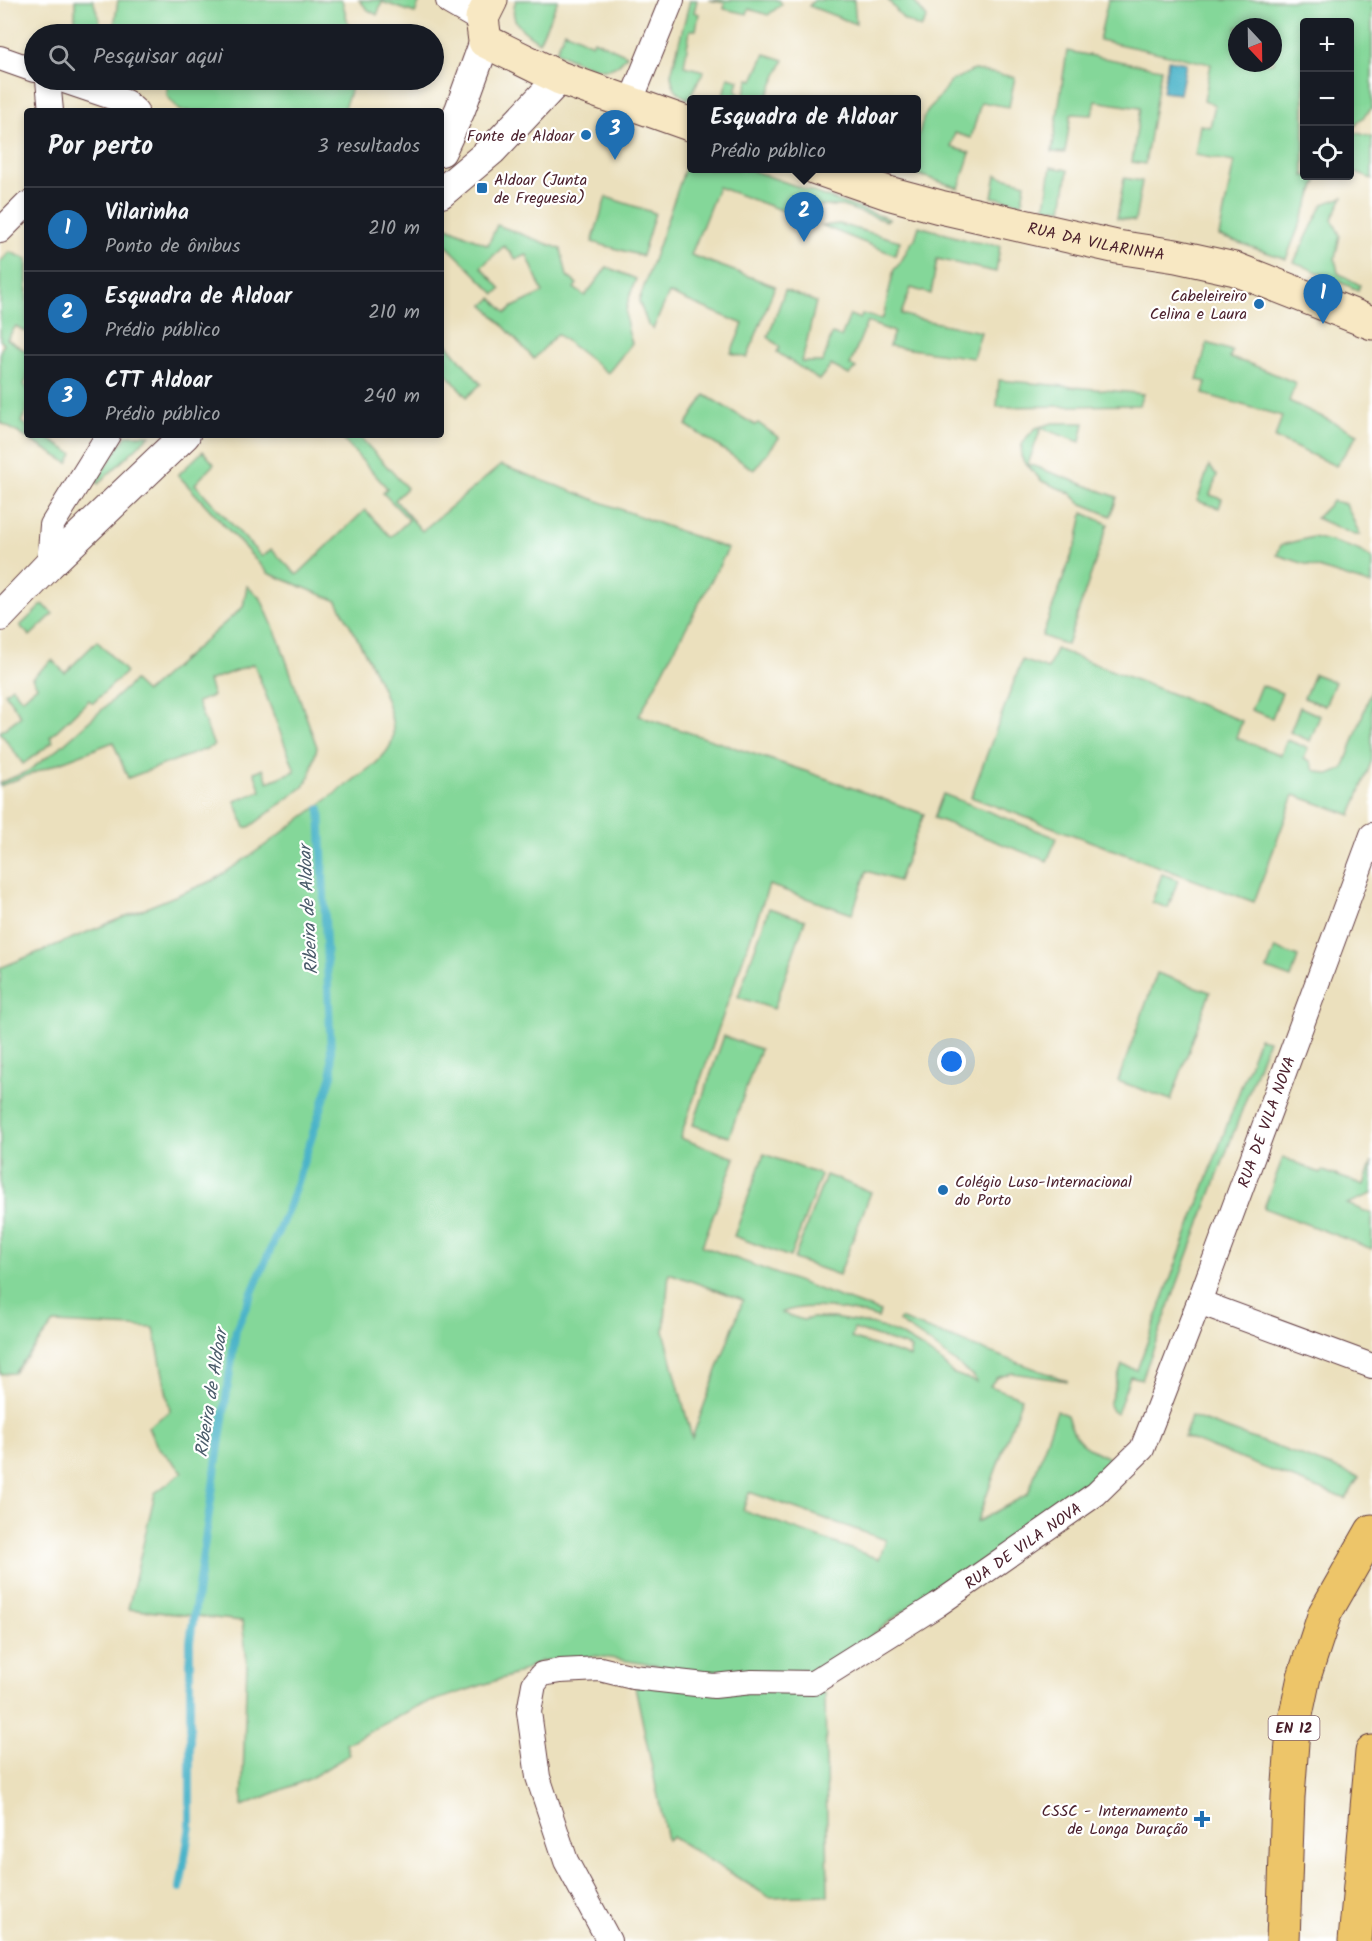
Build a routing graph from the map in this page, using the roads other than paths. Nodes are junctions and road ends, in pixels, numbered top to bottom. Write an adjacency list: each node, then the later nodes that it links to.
1 (451, 0): 3 (street)
2 (672, 0): 9 (street)
3 (486, 20): 6 (main road); 13 (street)
4 (0, 58): 5 (street)
5 (24, 66)
6 (560, 78): 9 (main road); 15 (street)
7 (49, 90): 10 (street)
8 (84, 90): 11 (street)
9 (630, 103): 12 (main road)
10 (51, 108)
11 (126, 108)
12 (687, 123)
13 (444, 144)
14 (830, 173): 18 (main road, RUA DA VILARINHA)
15 (444, 190)
16 (24, 207): 17 (street)
17 (0, 231)
18 (1372, 323)
19 (106, 438): 21 (street)
20 (182, 438): 21 (street)
21 (49, 566): 22 (street)
22 (0, 616)
23 (1372, 835): 24 (street, RUA DE VILA NOVA)
24 (1199, 1302): 25 (street); 28 (street, RUA DE VILA NOVA)
25 (1372, 1366)
26 (1372, 1531): 29 (main road, EN 12)
27 (1372, 1752): 30 (main road)
28 (609, 1941)
29 (1283, 1941)
30 (1355, 1941)

